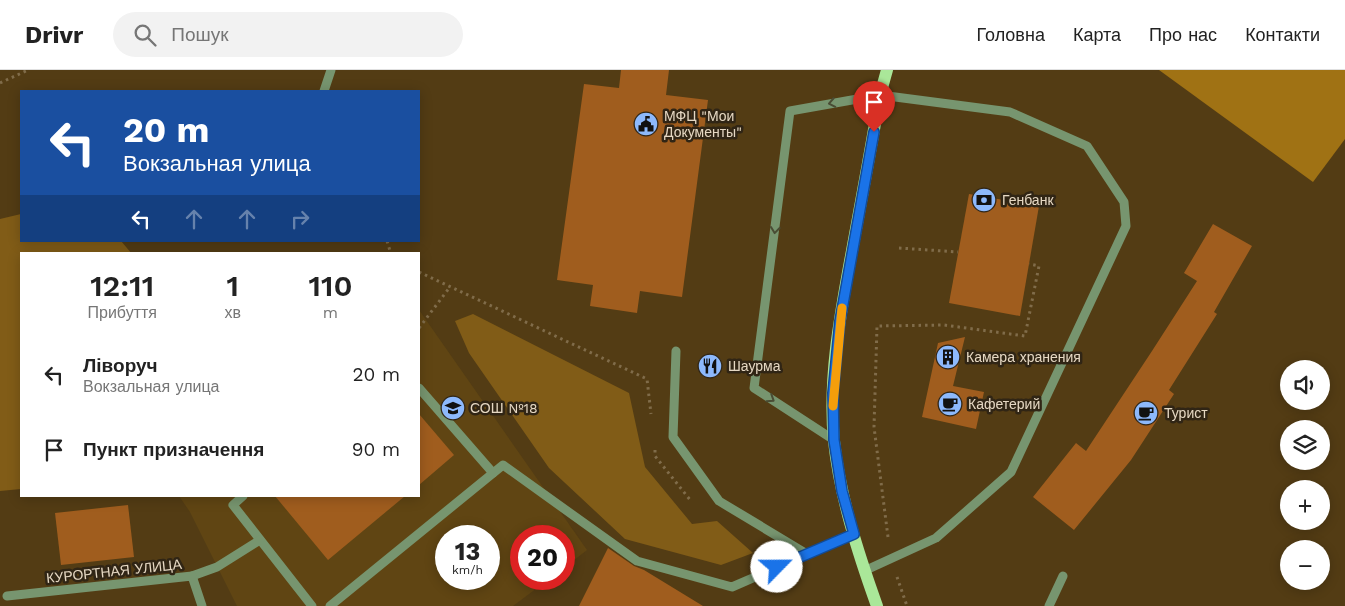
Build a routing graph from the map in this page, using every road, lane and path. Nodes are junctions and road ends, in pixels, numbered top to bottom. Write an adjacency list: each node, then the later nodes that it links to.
1 (28, 70): 4 (path)
2 (331, 70): 5 (street)
3 (887, 70): 6 (main road)
4 (0, 82)
5 (324, 90)
6 (880, 95): 16 (main road); 16 (street, one-way to 16); 24 (street)
7 (899, 248): 8 (path)
8 (958, 252)
9 (1029, 264): 24 (path)
10 (420, 272): 11 (path)
11 (450, 287): 12 (path); 15 (path)
12 (420, 327)
13 (676, 351): 23 (street)
14 (420, 389): 18 (street)
15 (651, 417)
16 (834, 440): 21 (main road)
17 (654, 446): 20 (path)
18 (492, 474): 23 (street); 31 (street)
19 (242, 497): 22 (street)
20 (694, 505)
21 (854, 534): 23 (street); 25 (main road)
22 (260, 540): 26 (street); 30 (street)
23 (807, 554)
24 (890, 559): 25 (street); 33 (path)
25 (864, 571): 32 (main road)
26 (192, 576): 28 (street, КУРОРТНАЯ УЛИЦА); 29 (street, КУРОРТНАЯ УЛИЦА)
27 (1063, 576): 34 (street)
28 (7, 596)
29 (202, 606)
30 (312, 606)
31 (330, 606)
32 (877, 606)
33 (908, 606)
34 (1049, 606)

